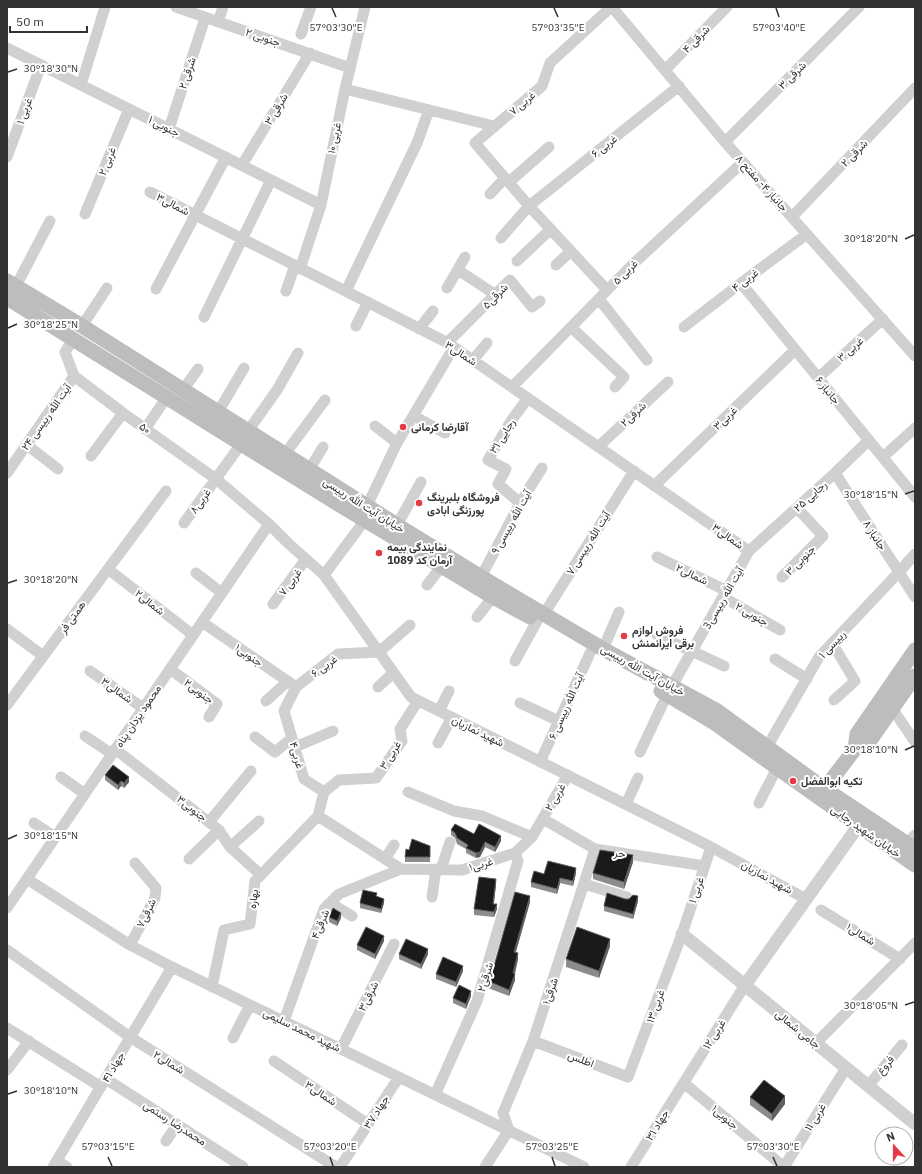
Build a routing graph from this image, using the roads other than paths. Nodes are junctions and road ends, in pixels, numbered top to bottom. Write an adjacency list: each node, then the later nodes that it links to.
1 (105, 7): 17 (street)
2 (176, 7): 9 (street, جنوبی ۲)
3 (223, 7): 10 (street)
4 (311, 7): 11 (street)
5 (365, 7): 15 (street, غربی ۱۰)
6 (612, 7): 16 (street, جانباز ۴- مفتح ۸); 23 (street, غربی ۷)
7 (727, 7): 16 (street, شرقی ۴)
8 (859, 7): 25 (street, شرقی ۳)
9 (205, 18): 10 (street, جنوبی ۲); 24 (street, شرقی ۲)
10 (218, 22): 13 (street, جنوبی ۲)
11 (301, 34)
12 (7, 48): 14 (street, جنوبی ۱)
13 (310, 53): 15 (street, جنوبی ۲); 30 (street, شرقی ۳)
14 (41, 64): 17 (street, جنوبی ۱); 27 (street, غربی ۱)
15 (350, 68): 20 (street, غربی ۱۰)
16 (665, 70): 18 (street, جانباز ۴- مفتح ۸)
17 (81, 85): 21 (street, جنوبی ۱)
18 (679, 86): 25 (street, جانباز ۴- مفتح ۸); 36 (street, غربی ۶)
19 (915, 88): 39 (street, شرقی ۲)
20 (345, 89): 22 (street); 35 (street, غربی ۱۰)
21 (129, 109): 24 (street, جنوبی ۱); 37 (street, غربی ۲)
22 (429, 110): 23 (street); 58 (street)
23 (494, 126): 32 (street, غربی ۷)
24 (169, 129): 28 (street, جنوبی ۱)
25 (725, 142): 29 (street, جانباز ۴- مفتح ۸)
26 (549, 147): 32 (street)
27 (7, 157)
28 (226, 157): 30 (street, جنوبی ۱); 38 (street)
29 (743, 162): 39 (street, جانباز ۴- مفتح ۸); 56 (street, غربی ۵)
30 (242, 165): 31 (street, جنوبی ۱)
31 (271, 180): 35 (street, جنوبی ۱); 44 (street)
32 (507, 180): 34 (street); 36 (street)
33 (150, 192): 38 (street, شمالی۳)
34 (490, 194)
35 (321, 205): 49 (street, غربی ۱۰)
36 (529, 206): 41 (street); 43 (street, غربی ۶)
37 (85, 214)
38 (195, 215): 44 (street, شمالی۳); 55 (street)
39 (792, 218): 42 (street, جانباز ۴- مفتح ۸)
40 (50, 222): 52 (street)
41 (551, 229): 45 (street); 47 (street)
42 (807, 234): 51 (street, غربی ۴); 65 (street, جانباز ۴- مفتح ۸)
43 (501, 238)
44 (242, 239): 49 (street, شمالی۳); 64 (street)
45 (571, 251): 48 (street); 56 (street)
46 (466, 257): 50 (street)
47 (517, 261)
48 (556, 266)
49 (297, 267): 57 (street, غربی ۱۰); 58 (street, شمالی۳)
50 (458, 270): 54 (street); 59 (street)
51 (741, 283): 68 (street, غربی ۴); 73 (street, جانباز ۶)
52 (10, 288): 70 (main road, خیابان آیت الله رییسی)
53 (107, 288): 70 (street)
54 (447, 288)
55 (156, 289)
56 (608, 290): 60 (street, غربی ۵)
57 (286, 291)
58 (346, 291): 61 (street, شمالی۳)
59 (496, 295): 62 (street, شرقی۵); 72 (street, شرقی۵)
60 (599, 299): 67 (street, غربی ۵); 77 (street)
61 (368, 302): 66 (street); 69 (street, شمالی۳)
62 (540, 302)
63 (433, 311): 69 (street)
64 (204, 316)
65 (882, 319): 75 (street, جانباز ۴- مفتح ۸); 81 (street, غربی ۳)
66 (356, 326)
67 (571, 327): 83 (street, غربی ۵); 84 (street)
68 (684, 327)
69 (420, 329): 72 (street, شمالی۳)
70 (78, 332): 80 (street, آیت الله رییسی ۲۴); 85 (main road, خیابان آیت الله رییسی); 86 (main road, خیابان آیت الله رییسی)
71 (487, 343): 76 (street)
72 (450, 345): 76 (street, شمالی۳); 91 (street, شرقی۵)
73 (796, 350): 81 (street, جانباز ۶); 113 (street, غربی۳)
74 (298, 353): 96 (street, غربی۸)
75 (915, 356)
76 (473, 360): 83 (street, شمالی۳)
77 (647, 360)
78 (244, 368): 89 (street)
79 (198, 369): 85 (street)
80 (74, 376): 90 (street, ۵۰); 99 (street, آیت الله رییسی ۲۴)
81 (818, 378): 97 (street, جانباز ۶)
82 (668, 382): 101 (street, شرقی۲)
83 (512, 387): 87 (street, شمالی۳)
84 (615, 387)
85 (183, 390): 89 (main road, خیابان آیت الله رییسی)
86 (167, 397): 94 (street); 96 (main road, خیابان آیت الله رییسی)
87 (528, 398): 101 (street, شمالی۳); 116 (street, رجایی ۳۱)
88 (326, 400): 102 (street)
89 (218, 412): 96 (main road, خیابان آیت الله رییسی)
90 (123, 413): 94 (street, ۵۰); 103 (street)
91 (414, 416): 95 (street); 98 (street, شرقی۵)
92 (375, 426): 98 (street)
93 (915, 428): 104 (street)
94 (145, 429): 111 (street, ۵۰)
95 (445, 433)
96 (244, 438): 102 (main road, خیابان آیت الله رییسی); 110 (main road, خیابان آیت الله رییسی); 111 (street, غربی۸)
97 (868, 440): 104 (street, جانباز ۶); 109 (street, رجایی ۲۵)
98 (397, 443): 118 (street, شرقی۵)
99 (26, 445): 106 (street); 108 (street, آیت الله رییسی ۲۴)
100 (323, 447): 110 (street)
101 (598, 447): 107 (street, شمالی۳)
102 (285, 454): 110 (main road, خیابان آیت الله رییسی)
103 (91, 456)
104 (882, 457): 115 (street, جانباز ۶)
105 (542, 468): 116 (street, آیت الله رییسی ۹)
106 (58, 469)
107 (634, 471): 113 (street, شمالی۳); 141 (street, آیت الله رییسی ۷)
108 (7, 473)
109 (836, 473): 117 (street, رجایی ۲۵); 128 (street, جانباز ۸)
110 (305, 476): 118 (main road, خیابان آیت الله رییسی)
111 (216, 479): 119 (street, غربی۸); 120 (street, شهید نمازیان)
112 (421, 482): 121 (street)
113 (654, 486): 122 (street, شمالی۳)
114 (166, 491): 127 (street, همتی فر)
115 (915, 497)
116 (520, 503): 131 (street, آیت الله رییسی ۹)
117 (797, 508): 122 (street, رجایی ۲۵); 132 (street, جنوبی ۳)
118 (366, 513): 121 (main road, خیابان آیت الله رییسی); 126 (main road, خیابان آیت الله رییسی); 130 (street, شرقی۵)
119 (184, 522)
120 (269, 524): 125 (street, شهید نمازیان); 134 (street, محمود یزدان پناه)
121 (396, 525): 131 (main road, خیابان آیت الله رییسی)
122 (750, 551): 135 (street, آیت الله رییسی3)
123 (915, 554): 128 (street, رییسی ۱)
124 (657, 557): 135 (street, شمالی۲)
125 (306, 560): 130 (street, شهید نمازیان); 138 (street, غربی ۷)
126 (442, 566): 133 (street); 136 (main road, خیابان آیت الله رییسی)
127 (108, 569): 146 (street, شمالی۲); 153 (street, همتی فر)
128 (899, 572): 137 (street, جانباز ۸); 148 (street, رییسی ۱)
129 (196, 573): 134 (street)
130 (324, 575): 152 (street, شهید نمازیان)
131 (481, 577): 141 (main road, خیابان آیت الله رییسی)
132 (782, 577)
133 (427, 585)
134 (222, 593): 142 (street, محمود یزدان پناه)
135 (725, 594): 145 (street, جنوبی ۲); 151 (street, آیت الله رییسی3)
136 (493, 597): 140 (street); 141 (main road, خیابان آیت الله رییسی)
137 (915, 597)
138 (273, 604)
139 (618, 612): 149 (street, آیت الله رییسی ۶)
140 (477, 617)
141 (540, 618): 149 (main road, خیابان آیت الله رییسی); 155 (street, آیت الله رییسی ۷)
142 (202, 622): 146 (street, محمود یزدان پناه); 162 (street, جنوبی۱)
143 (410, 625): 152 (street)
144 (7, 629): 153 (street)
145 (780, 630)
146 (193, 635): 157 (street, محمود یزدان پناه)
147 (657, 635): 151 (street)
148 (832, 643): 161 (street, رییسی ۱); 166 (street)
149 (597, 650): 165 (main road, خیابان آیت الله رییسی); 176 (street, آیت الله رییسی ۶)
150 (915, 650): 184 (main road)
151 (693, 651): 156 (street); 165 (street, آیت الله رییسی3)
152 (379, 652): 159 (street, شهید نمازیان); 162 (street, غربی ۶)
153 (43, 656): 170 (street, همتی فر)
154 (775, 659): 161 (street)
155 (515, 661)
156 (724, 666)
157 (170, 669): 171 (street, محمود یزدان پناه); 174 (street, جنوبی۲)
158 (90, 671): 171 (street, شمالی۳)
159 (393, 673): 163 (street); 168 (street, شهید نمازیان)
160 (915, 676): 172 (main road)
161 (807, 679): 183 (street, رییسی ۱)
162 (292, 684): 167 (street); 180 (street, غربی۴)
163 (378, 687)
164 (448, 691): 173 (street)
165 (669, 691): 183 (main road, خیابان آیت الله رییسی); 186 (street, آیت الله رییسی3); 188 (main road, خیابان آیت الله رییسی)
166 (834, 700)
167 (266, 701)
168 (418, 701): 173 (street, شهید نمازیان); 193 (street, غربی ۳)
169 (520, 703): 176 (street)
170 (7, 705)
171 (143, 708): 185 (street, محمود یزدان پناه)
172 (892, 708): 181 (street); 184 (main road)
173 (439, 711): 175 (street, شهید نمازیان)
174 (209, 717)
175 (452, 718): 182 (street); 187 (street, شهید نمازیان)
176 (559, 721): 187 (street, آیت الله رییسی ۶)
177 (333, 731): 180 (street)
178 (85, 736): 185 (street, جنوبی۳)
179 (255, 737): 180 (street)
180 (294, 742): 193 (street, غربی۴)
181 (915, 742)
182 (438, 743)
183 (767, 747): 195 (main road, خیابان آیت الله رییسی)
184 (855, 749): 195 (main road)
185 (114, 752): 196 (street, محمود یزدان پناه); 202 (street, جنوبی۳)
186 (640, 752)
187 (540, 762): 190 (street, شهید نمازیان)
188 (777, 768): 195 (main road, خیابان آیت الله رییسی); 197 (street)
189 (251, 771): 202 (street)
190 (568, 775): 198 (street, شهید نمازیان); 200 (street, غربی ۲)
191 (61, 777): 196 (street)
192 (638, 778): 198 (street)
193 (324, 792): 199 (street)
194 (408, 792): 207 (street)
195 (821, 793): 204 (main road, خیابان شهید رجایی); 209 (main road, خیابان شهید رجایی)
196 (85, 794): 206 (street, محمود یزدان پناه)
197 (759, 803)
198 (626, 804): 212 (street, شهید نمازیان)
199 (318, 816): 216 (street); 222 (street, بهاره)
200 (543, 819): 207 (street, غربی۱); 213 (street, حر)
201 (259, 821): 211 (street)
202 (209, 822): 205 (street, جنوبی۳)
203 (34, 823): 206 (street)
204 (859, 825): 218 (main road, خیابان شهید رجایی); 227 (street, شهید نمازیان)
205 (219, 830): 211 (street, جنوبی۳); 215 (street)
206 (55, 837): 223 (street, محمود یزدان پناه)
207 (532, 837): 214 (street, غربی۱)
208 (450, 842): 221 (street)
209 (912, 843)
210 (394, 845): 216 (street)
211 (230, 847): 222 (street, جنوبی۳)
212 (711, 847): 219 (street, غربی ۱); 227 (street, شهید نمازیان)
213 (595, 849): 219 (street, حر); 224 (street, شرقی۱)
214 (516, 853): 221 (street, غربی۱); 259 (street, شرقی۲)
215 (189, 859)
216 (385, 859): 220 (street)
217 (135, 863): 235 (street, شرقی۷)
218 (915, 865)
219 (705, 866): 232 (street, غربی ۱)
220 (401, 869): 221 (street, غربی۱); 228 (street, شرقی۴)
221 (438, 869): 225 (street)
222 (261, 875): 240 (street, بهاره)
223 (27, 879): 229 (street, محمود یزدان پناه); 235 (street, شهید محمد سلیمی)
224 (584, 884): 226 (street); 247 (street, شرقی۱)
225 (432, 897)
226 (627, 897)
227 (806, 899): 239 (street, شهید نمازیان)
228 (330, 902): 231 (street); 242 (street, شرقی۴)
229 (7, 908)
230 (822, 910): 237 (street, شمالی۱)
231 (352, 916)
232 (682, 934): 239 (street, جامی شمالی); 255 (street, غربی ۱۳)
233 (394, 944): 250 (street, شرقی۳)
234 (915, 944): 237 (street)
235 (130, 945): 238 (street, شهید محمد سلیمی)
236 (7, 950): 244 (street, شمالی۲)
237 (900, 959): 248 (street)
238 (172, 967): 240 (street, شهید محمد سلیمی); 244 (street, جهاد ۴۱)
239 (745, 985): 248 (street, جامی شمالی); 257 (street, غربی ۱۲)
240 (212, 987): 241 (street, شهید محمد سلیمی)
241 (250, 1005): 242 (street, شهید محمد سلیمی); 245 (street)
242 (284, 1022): 250 (street, شهید محمد سلیمی)
243 (7, 1028): 246 (street, محمدرضا رستمی)
244 (130, 1037): 256 (street, جهاد ۴۱); 268 (street, شمالی۲)
245 (234, 1038)
246 (29, 1041): 253 (street); 256 (street, محمدرضا رستمی)
247 (534, 1041): 255 (street, اطلس); 263 (street, شرقی۱)
248 (816, 1043): 252 (street, جامی شمالی)
249 (902, 1045): 258 (street, فروغ)
250 (341, 1049): 254 (street, شهید محمد سلیمی)
251 (274, 1061): 261 (street, شمالی۳)
252 (846, 1068): 258 (street, جامی شمالی); 273 (street, غربی ۱۱)
253 (7, 1070)
254 (399, 1077): 259 (street, شهید محمد سلیمی); 261 (street, جهاد ۳۷)
255 (628, 1078)
256 (103, 1083): 262 (street, محمدرضا رستمی); 265 (street, جهاد ۴۱)
257 (684, 1083): 272 (street, جهاد ۳۱); 273 (street, جنوبی۱)
258 (868, 1086): 260 (street, جامی شمالی)
259 (435, 1095): 263 (street, شهید محمد سلیمی)
260 (914, 1122)
261 (368, 1124): 269 (street, جهاد ۳۷)
262 (177, 1125): 264 (street); 266 (street, محمدرضا رستمی)
263 (509, 1130): 270 (street); 271 (street, شهید محمد سلیمی)
264 (166, 1141)
265 (55, 1164): 267 (street)
266 (240, 1166)
267 (67, 1167)
268 (336, 1167)
269 (340, 1167)
270 (485, 1167)
271 (584, 1167)
272 (631, 1167)
273 (784, 1167)

